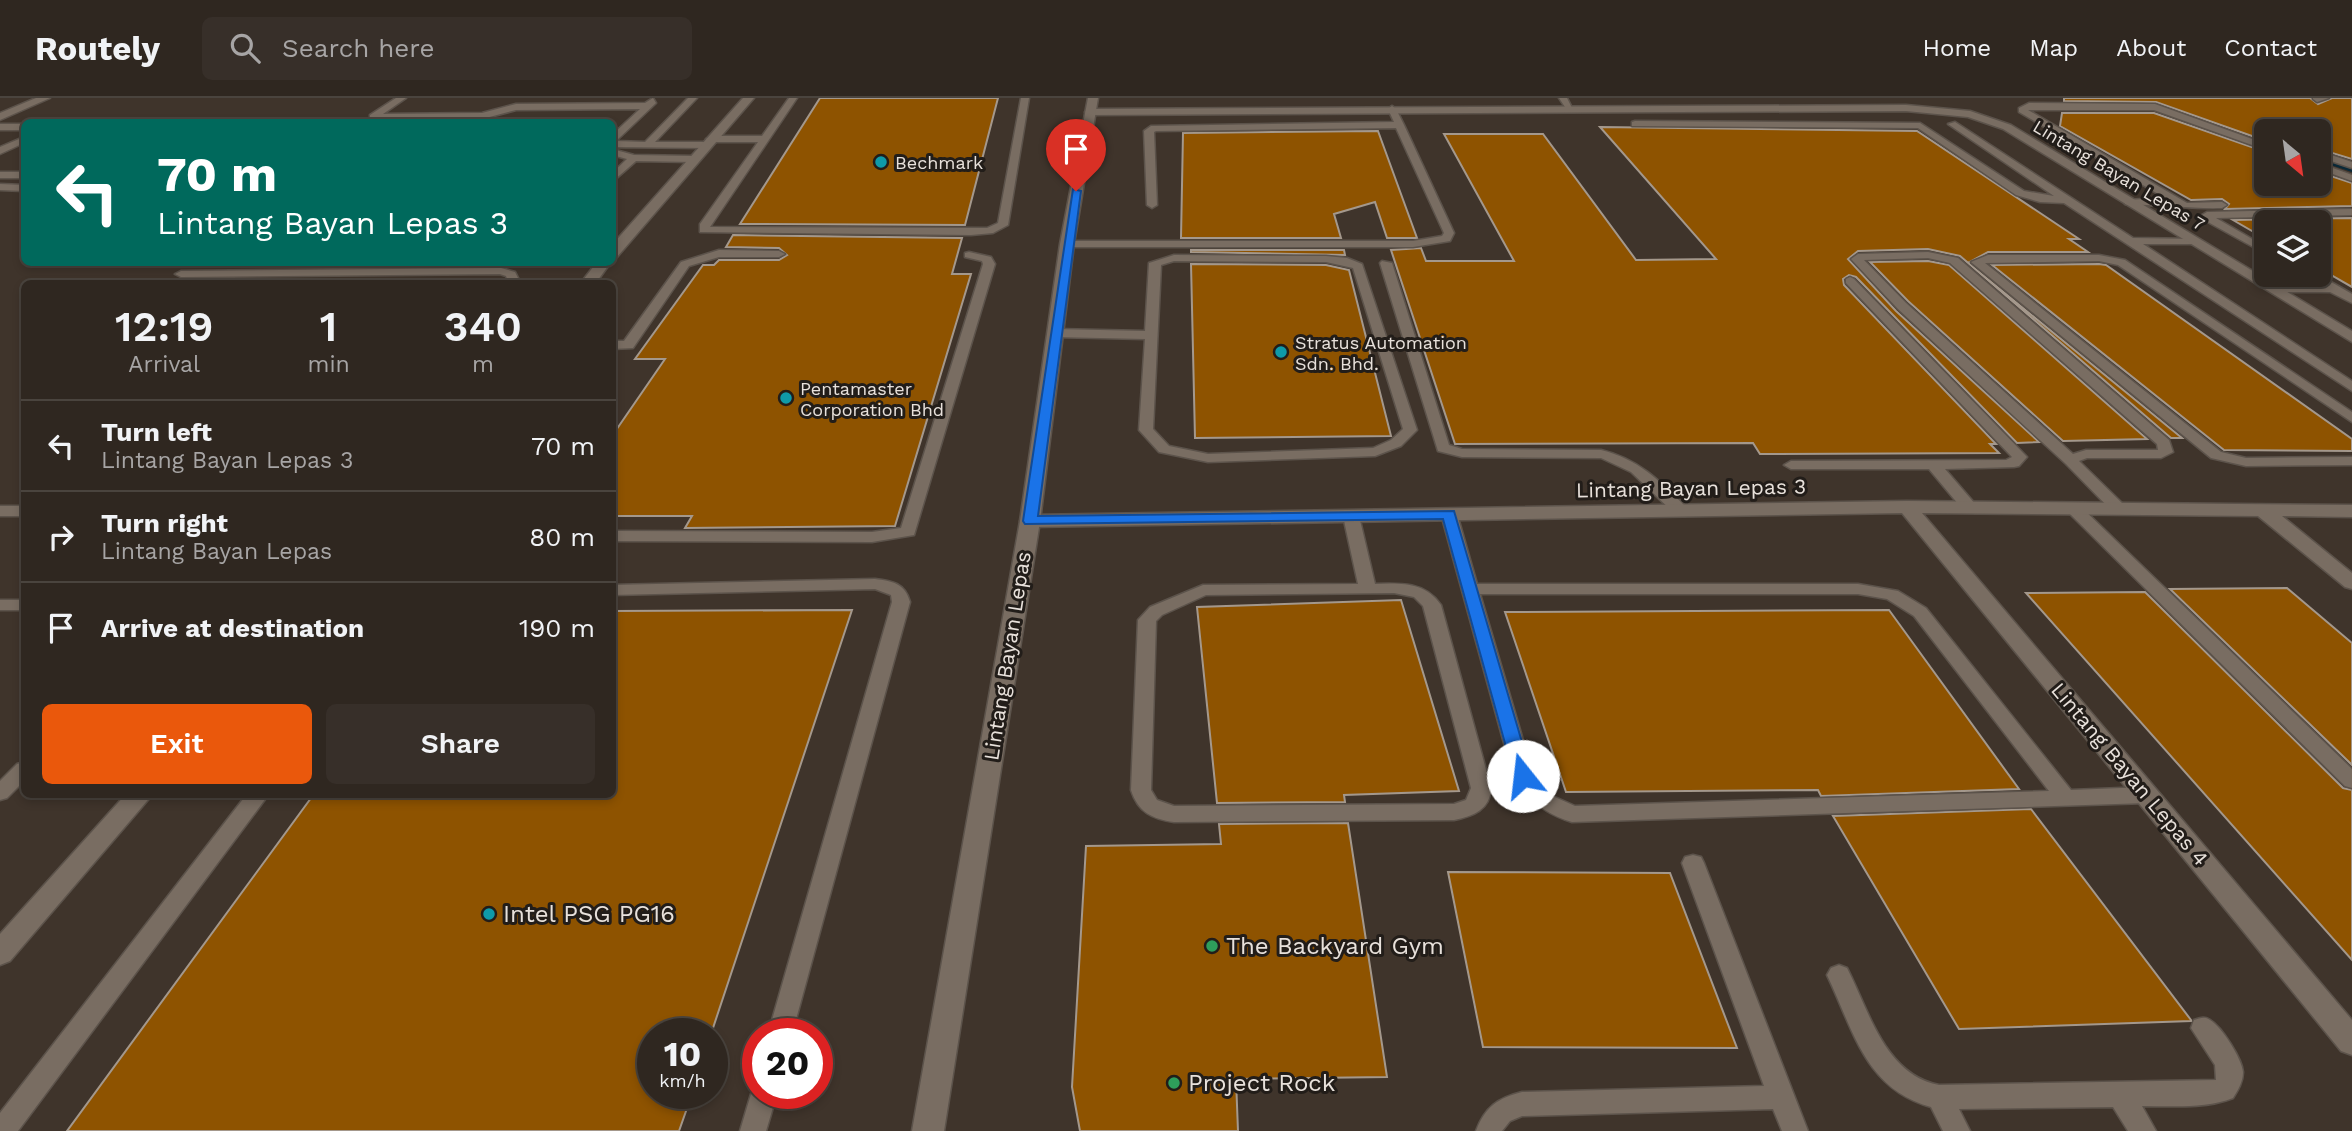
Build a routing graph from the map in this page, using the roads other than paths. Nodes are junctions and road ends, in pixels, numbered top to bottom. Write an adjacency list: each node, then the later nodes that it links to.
1 (45, 98): 15 (street)
2 (402, 98): 13 (lane)
3 (657, 98): 11 (lane)
4 (693, 98): 29 (lane)
5 (749, 98): 27 (street)
6 (793, 98): 24 (lane)
7 (1025, 98): 24 (lane)
8 (2152, 98): 20 (lane)
9 (1566, 103): 12 (street, Lintang Bayan Lepas 7); 45 (street, Lintang Bayan Lepas 7)
10 (1092, 105): 12 (street, Lintang Bayan Lepas 7); 53 (street, Lintang Bayan Lepas)
11 (648, 106): 14 (lane); 23 (lane)
12 (1392, 108): 18 (lane)
13 (370, 119)
14 (396, 119)
15 (0, 120): 19 (lane)
16 (1635, 124): 43 (lane)
17 (1952, 124): 43 (lane)
18 (1400, 125): 47 (lane); 53 (lane)
19 (21, 126)
20 (2254, 132)
21 (0, 135): 22 (lane)
22 (21, 137)
23 (616, 138)
24 (763, 138): 27 (lane)
25 (21, 139): 30 (lane)
26 (616, 142): 29 (lane)
27 (708, 142): 29 (lane); 34 (street)
28 (2254, 143): 44 (lane)
29 (648, 144)
30 (0, 151)
31 (616, 153): 32 (lane)
32 (634, 158): 34 (lane); 39 (lane)
33 (2331, 158): 35 (lane)
34 (693, 159): 55 (street)
35 (2352, 165)
36 (2331, 170): 40 (lane)
37 (0, 174): 38 (lane)
38 (21, 175)
39 (616, 175)
40 (2352, 178)
41 (0, 187): 42 (lane)
42 (21, 188)
43 (2066, 200): 51 (lane)
44 (2177, 201): 45 (lane); 46 (lane)
45 (2129, 202): 52 (street, Lintang Bayan Lepas 7)
46 (2352, 204)
47 (1152, 205)
48 (2331, 212): 49 (lane)
49 (2352, 212)
50 (2254, 214): 54 (lane)
51 (2131, 241): 52 (lane); 72 (lane)
52 (2193, 241): 64 (street, Lintang Bayan Lepas 7)
53 (1067, 244): 67 (street, Lintang Bayan Lepas)
54 (2254, 244)
55 (616, 249)
56 (779, 254): 70 (lane)
57 (969, 255): 91 (lane)
58 (1387, 263): 83 (lane)
59 (602, 266): 62 (street)
60 (181, 274): 61 (lane)
61 (513, 280)
62 (590, 280)
63 (1850, 281): 78 (lane)
64 (2272, 288): 65 (lane); 69 (street, Lintang Bayan Lepas 7)
65 (2333, 288): 66 (lane)
66 (2352, 299)
67 (1055, 333): 68 (lane); 90 (street, Lintang Bayan Lepas)
68 (1149, 335): 68 (lane)
69 (2352, 337)
70 (616, 345)
71 (2273, 364): 72 (lane); 74 (lane); 76 (lane)
72 (2318, 364): 73 (lane)
73 (2352, 387)
74 (2352, 418)
75 (2072, 461): 75 (lane); 82 (lane)
76 (2352, 461)
77 (1791, 465): 78 (lane)
78 (1933, 465): 80 (lane)
79 (1908, 507): 80 (street, Lintang Bayan Lepas 3); 83 (street, Lintang Bayan Lepas 3); 101 (street, Lintang Bayan Lepas 4)
80 (1970, 508): 81 (street, Lintang Bayan Lepas 3)
81 (2074, 509): 82 (street, Lintang Bayan Lepas 3); 99 (lane)
82 (2119, 509): 84 (street, Lintang Bayan Lepas 3)
83 (1680, 510): 88 (street, Lintang Bayan Lepas 3)
84 (2264, 510): 87 (street, Lintang Bayan Lepas 3); 92 (street)
85 (0, 511): 86 (lane)
86 (21, 511)
87 (2352, 511)
88 (1449, 514): 89 (street, Lintang Bayan Lepas 3); 94 (lane)
89 (1351, 516): 90 (street, Lintang Bayan Lepas 3); 93 (lane)
90 (1030, 521): 117 (street, Lintang Bayan Lepas)
91 (616, 536)
92 (2352, 583)
93 (1367, 589): 93 (lane)
94 (1469, 589): 102 (lane); 102 (lane)
95 (616, 590): 108 (lane)
96 (0, 605): 97 (lane)
97 (21, 605)
98 (21, 772): 100 (lane)
99 (2352, 782)
100 (0, 793)
101 (2147, 795): 102 (lane); 110 (street, Lintang Bayan Lepas 4)
102 (2065, 797)
103 (137, 798): 106 (street)
104 (256, 798): 115 (lane)
105 (1693, 863): 112 (lane)
106 (0, 953)
107 (1839, 975): 113 (lane)
108 (784, 1018)
109 (2203, 1028): 111 (lane)
110 (2352, 1042)
111 (2120, 1095): 113 (lane); 121 (lane)
112 (1781, 1097): 118 (lane); 119 (lane)
113 (1939, 1097): 120 (lane)
114 (760, 1109): 116 (lane)
115 (2, 1131)
116 (753, 1131)
117 (928, 1131)
118 (1489, 1131)
119 (1795, 1131)
120 (1957, 1131)
121 (2143, 1131)

